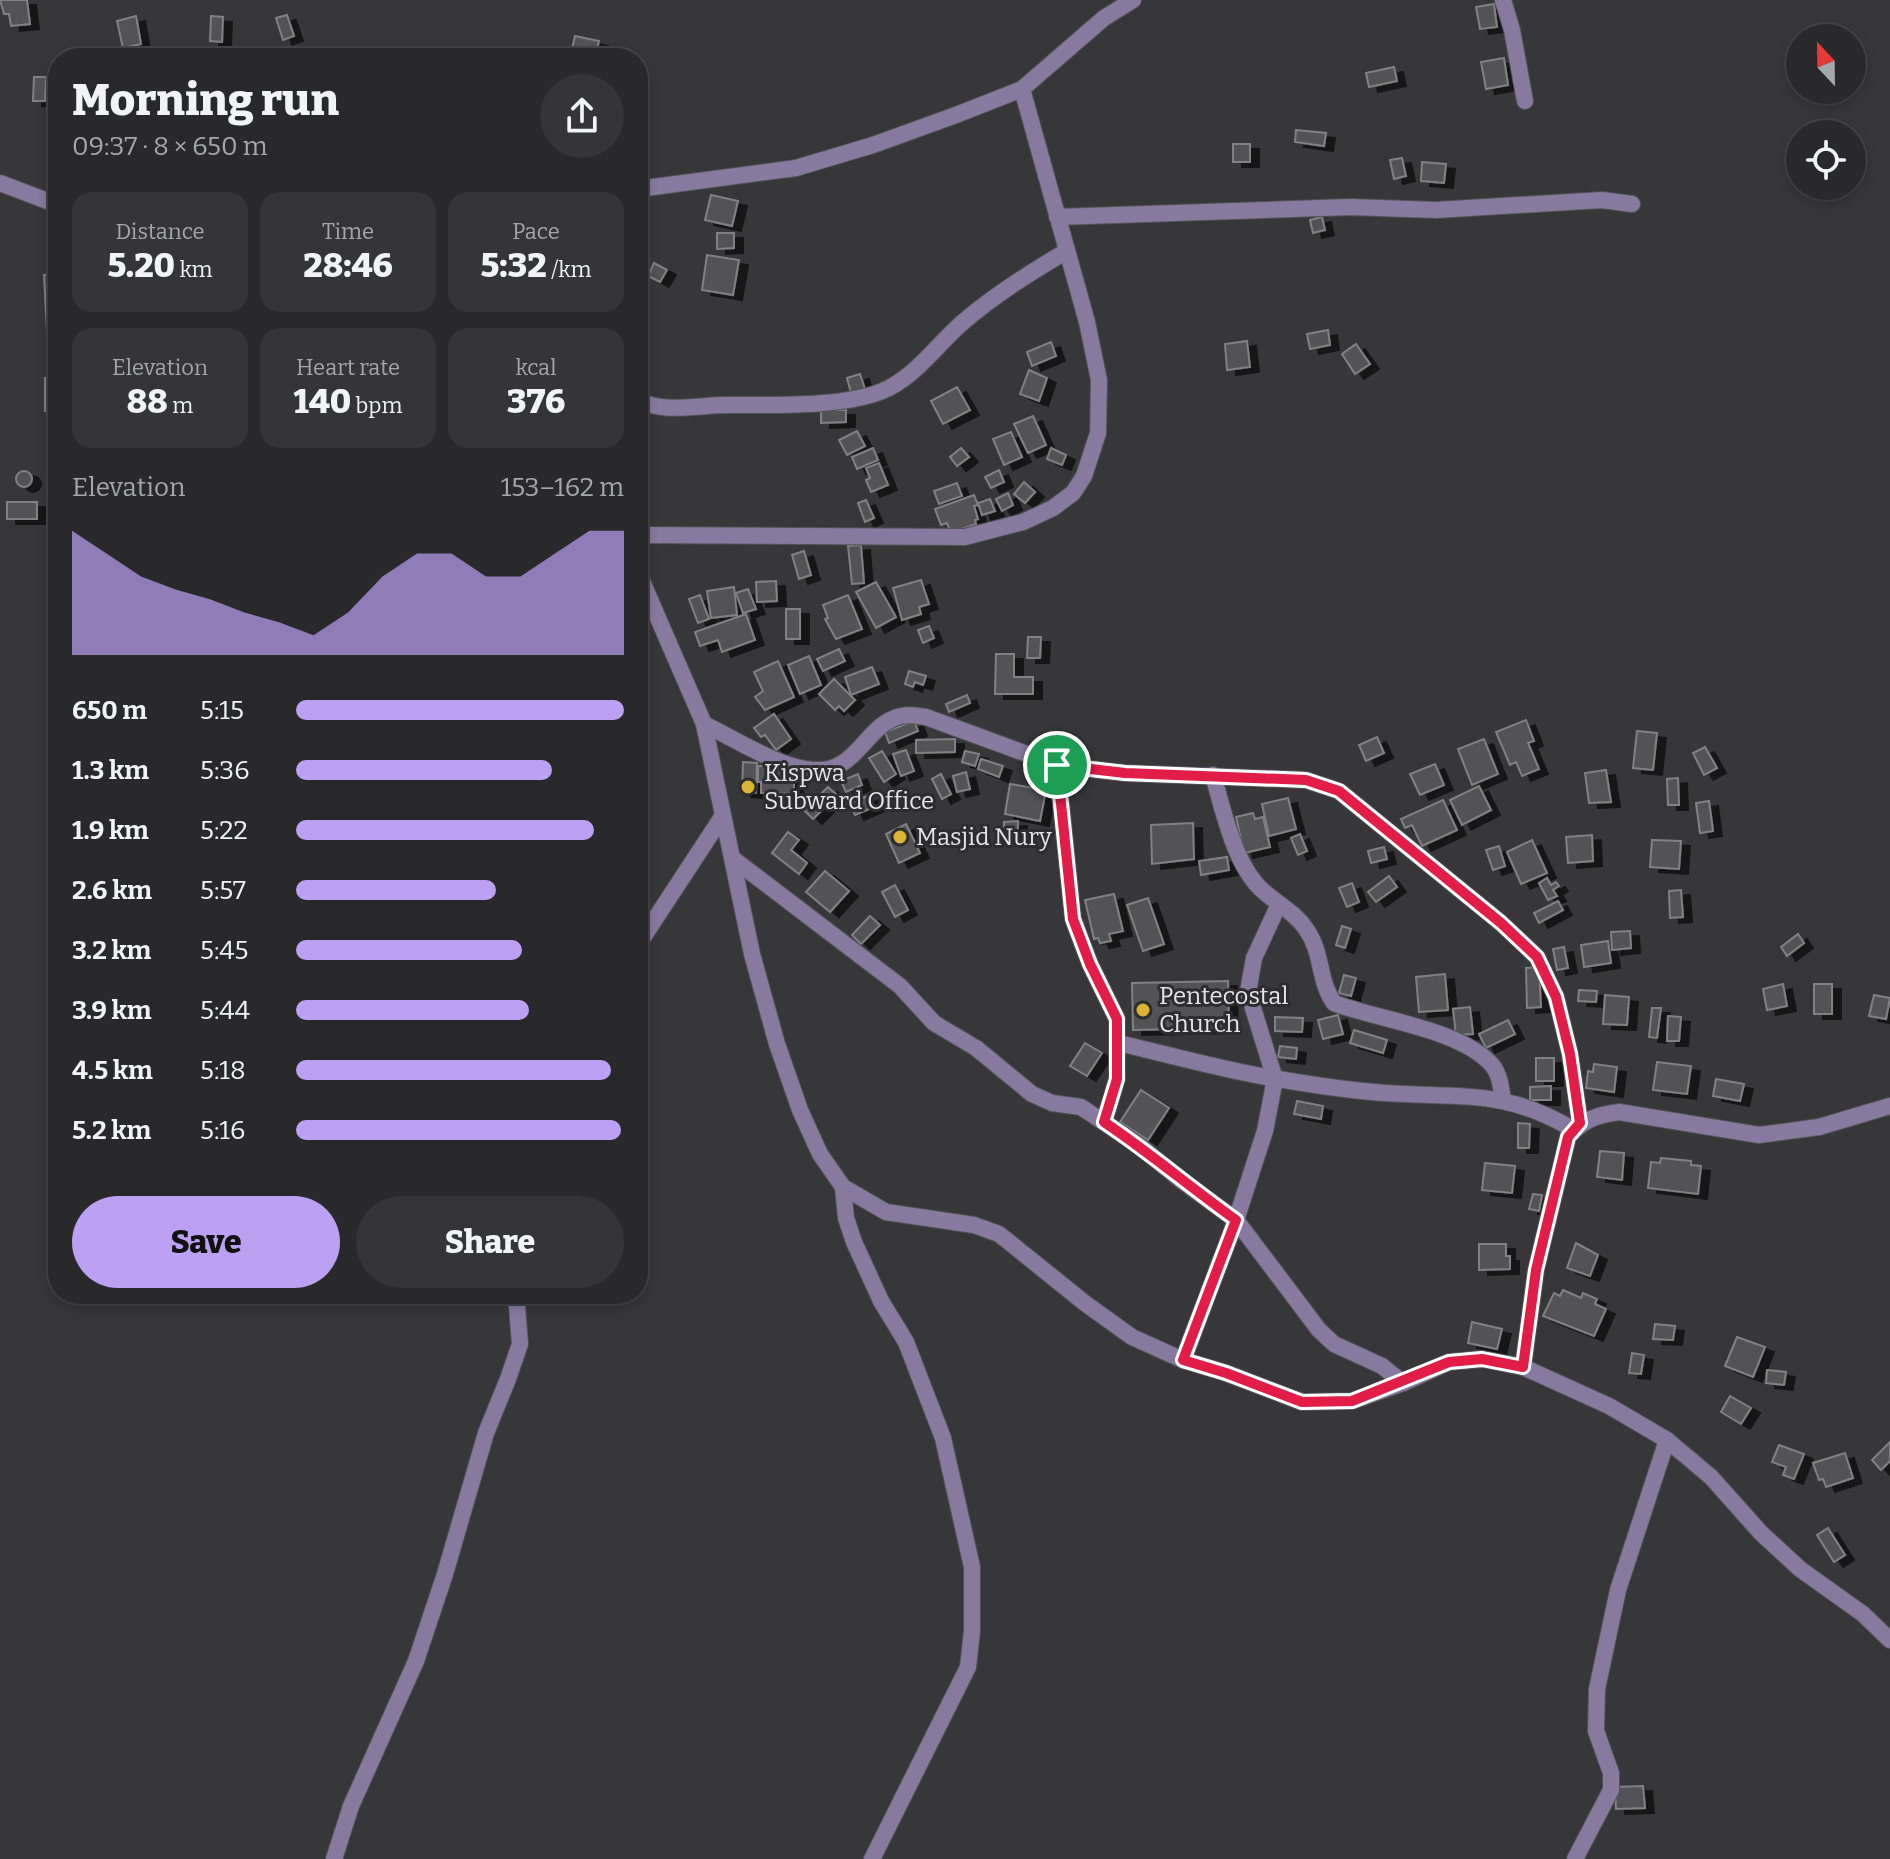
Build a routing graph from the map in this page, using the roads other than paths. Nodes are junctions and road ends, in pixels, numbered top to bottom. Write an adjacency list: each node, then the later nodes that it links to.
1 (1133, 0): 3 (street)
2 (1503, 0): 4 (street)
3 (1022, 89): 6 (street); 9 (street)
4 (1525, 101)
5 (0, 183): 7 (street)
6 (648, 188)
7 (48, 201)
8 (1632, 204): 9 (street)
9 (1057, 217): 10 (street)
10 (1067, 251): 11 (street); 12 (street)
11 (648, 405)
12 (648, 535)
13 (648, 595): 14 (street)
14 (704, 724): 15 (street); 17 (street)
15 (1057, 765): 16 (street); 21 (street)
16 (1213, 775): 19 (street); 26 (street)
17 (722, 817): 18 (street); 20 (street)
18 (732, 858): 25 (street); 27 (street)
19 (1279, 904): 22 (street); 23 (street)
20 (648, 930)
21 (1118, 1043): 22 (street); 25 (street)
22 (1275, 1079): 23 (street); 28 (street)
23 (1503, 1100): 26 (street)
24 (1890, 1106): 26 (street)
25 (1104, 1122): 28 (street)
26 (1577, 1127): 31 (street)
27 (843, 1187): 30 (street); 36 (street)
28 (1236, 1220): 30 (street); 32 (street)
29 (517, 1304): 35 (street)
30 (1183, 1360): 32 (street)
31 (1523, 1367): 32 (street); 33 (street)
32 (1403, 1383)
33 (1667, 1440): 34 (street); 37 (street)
34 (1890, 1640)
35 (334, 1859)
36 (872, 1859)
37 (1575, 1859)

